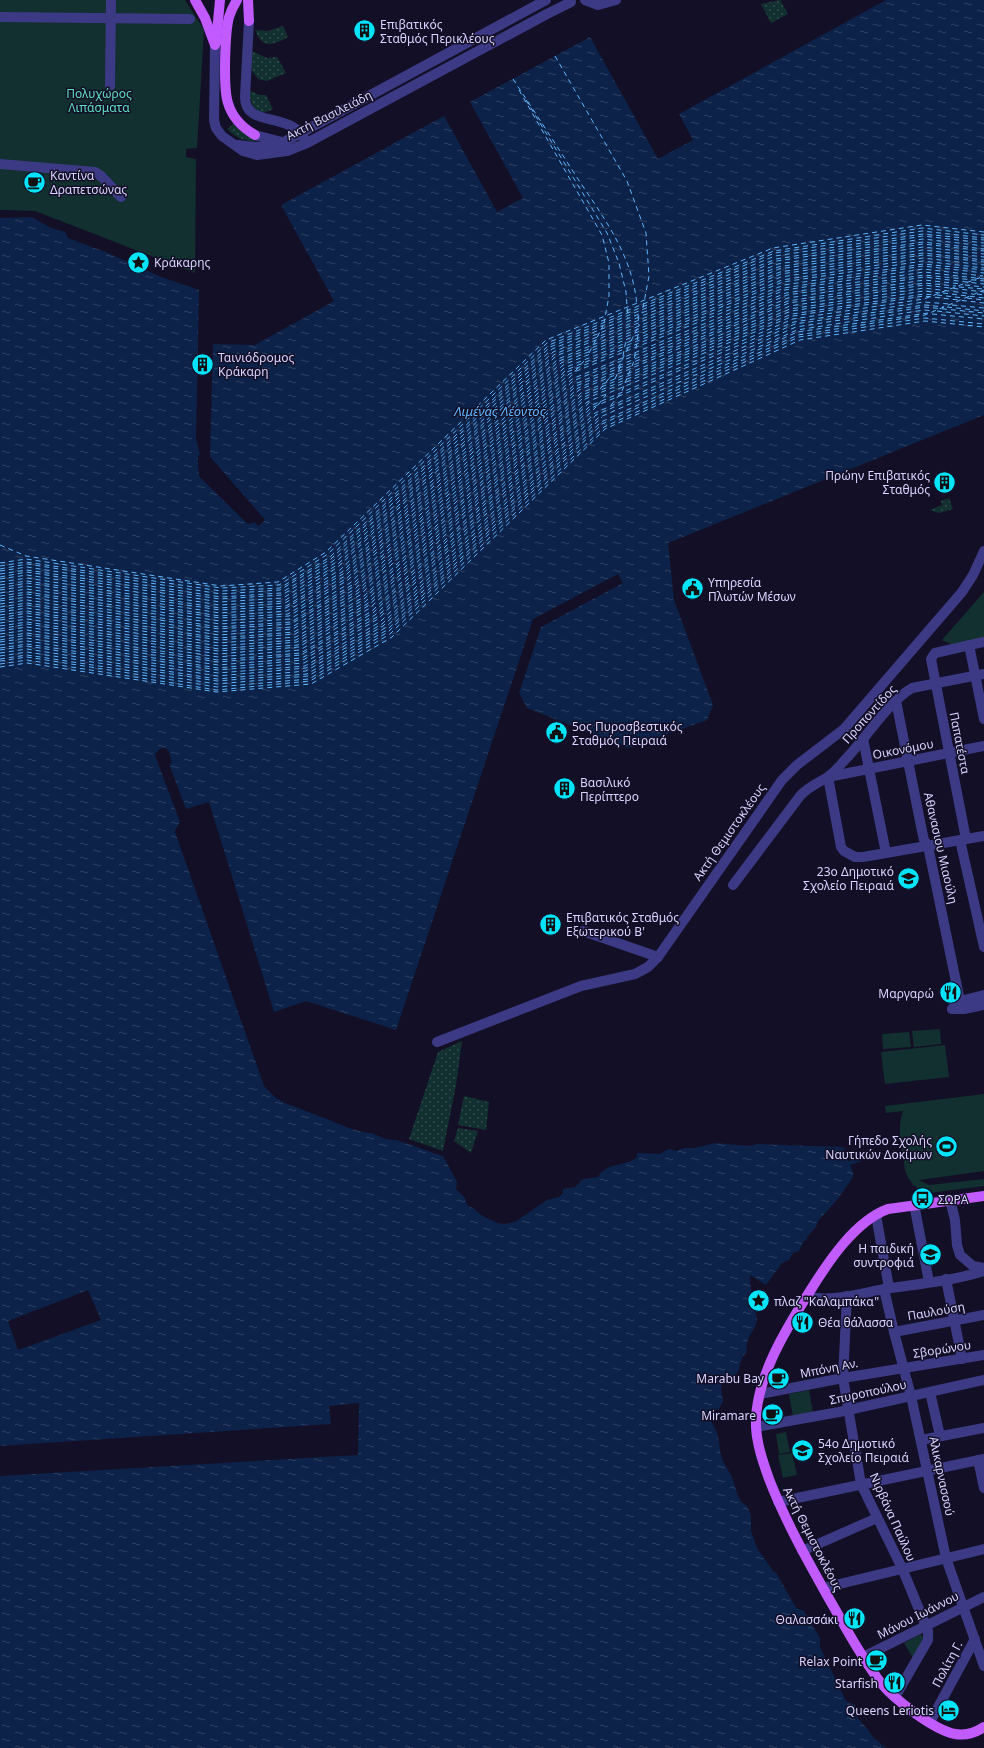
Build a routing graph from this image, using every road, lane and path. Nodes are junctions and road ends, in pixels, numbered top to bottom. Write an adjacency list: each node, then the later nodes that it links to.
1 (111, 0): 11 (street)
2 (195, 0): 14 (main road)
3 (220, 0): 14 (main road)
4 (237, 0): 17 (main road)
5 (248, 0): 13 (main road)
6 (546, 0): 16 (street, Ακτή Βασιλειάδη)
7 (586, 0): 8 (street, Ακτή Βασιλειάδη); 9 (street, Ακτή Βασιλειάδη)
8 (616, 0)
9 (570, 1): 19 (street, Ακτή Βασιλειάδη)
10 (0, 18): 11 (street)
11 (111, 19): 12 (street); 15 (street)
12 (190, 19)
13 (249, 21): 16 (street)
14 (215, 45): 20 (street)
15 (110, 86)
16 (301, 133): 18 (street, Ακτή Βασιλειάδη); 19 (street)
17 (255, 135): 18 (street)
18 (284, 142): 20 (street, Ακτή Βασιλειάδη)
19 (306, 143): 20 (street, Ακτή Βασιλειάδη)
20 (234, 144)
21 (0, 164): 22 (street)
22 (121, 197)
23 (984, 551): 43 (street, Ακτή Θεμιστοκλέους)
24 (984, 642): 25 (street)
25 (969, 645): 26 (street); 27 (street, Παπατέστα)
26 (980, 675): 27 (street, Προποντίδος); 29 (street)
27 (935, 683): 28 (street, Προποντίδος); 32 (street, Παπατέστα)
28 (896, 701): 30 (street, Προποντίδος); 33 (street, Αθανασιου Μιαούλη)
29 (984, 719)
30 (864, 738): 34 (street); 35 (street, Προποντίδος)
31 (984, 746): 32 (street, Οικονόμου)
32 (949, 753): 33 (street, Οικονόμου); 37 (street, Παπατέστα)
33 (908, 761): 34 (street, Οικονόμου); 38 (street, Αθανασιου Μιαούλη)
34 (869, 768): 35 (street, Οικονόμου); 39 (street)
35 (828, 777): 39 (street); 40 (street)
36 (984, 836): 37 (street)
37 (963, 840): 38 (street); 42 (street, Παπατέστα)
38 (928, 846): 39 (street); 45 (street, Αθανασιου Μιαούλη)
39 (886, 853)
40 (733, 885)
41 (583, 931): 43 (street)
42 (984, 947)
43 (658, 957): 47 (street, Ακτή Θεμιστοκλέους)
44 (984, 995): 45 (street)
45 (960, 1001): 46 (street)
46 (984, 1005)
47 (437, 1042)
48 (984, 1199): 49 (main road, Ακτή Θεμιστοκλέους)
49 (950, 1200): 50 (main road, Ακτή Θεμιστοκλέους); 52 (street)
50 (914, 1204): 51 (main road, Ακτή Θεμιστοκλέους); 54 (street)
51 (876, 1215): 55 (street, Αλικαρνασσού); 56 (main road, Ακτή Θεμιστοκλέους)
52 (984, 1270): 53 (street)
53 (946, 1279): 54 (street); 59 (street)
54 (929, 1282): 55 (street)
55 (887, 1289): 57 (street); 60 (street, Αλικαρνασσού)
56 (807, 1296): 57 (street); 67 (main road, Ακτή Θεμιστοκλέους)
57 (846, 1296): 64 (street, Νιρβάνα Παύλου)
58 (984, 1315): 59 (street, Παυλούση)
59 (954, 1321): 60 (street, Παυλούση); 62 (street)
60 (894, 1332): 63 (street, Αλικαρνασσού)
61 (984, 1355): 62 (street, Σβορώνου)
62 (962, 1359): 63 (street, Σβορώνου)
63 (904, 1368): 64 (street, Μπόνη Αν.); 68 (street, Αλικαρνασσού)
64 (843, 1378): 67 (street, Μπόνη Αν.); 69 (street, Νιρβάνα Παύλου)
65 (984, 1380): 66 (street, Σπυροπούλου)
66 (930, 1392): 68 (street, Σπυροπούλου); 72 (street)
67 (760, 1394): 70 (main road, Ακτή Θεμιστοκλέους)
68 (911, 1396): 69 (street, Σπυροπούλου); 73 (street, Αλικαρνασσού)
69 (847, 1410): 70 (street, Σπυροπούλου); 76 (street, Νιρβάνα Παύλου)
70 (756, 1427): 78 (main road, Ακτή Θεμιστοκλέους)
71 (984, 1428): 72 (street)
72 (940, 1436): 73 (street)
73 (921, 1440): 75 (street, Αλικαρνασσού)
74 (981, 1460): 75 (street); 77 (street)
75 (927, 1471): 76 (street); 82 (street, Αλικαρνασσού)
76 (861, 1484): 78 (street); 79 (street, Νιρβάνα Παύλου)
77 (984, 1488)
78 (778, 1502): 81 (main road, Ακτή Θεμιστοκλέους)
79 (877, 1518): 81 (street); 83 (street, Νιρβάνα Παύλου)
80 (984, 1549): 82 (street)
81 (802, 1551): 84 (main road, Ακτή Θεμιστοκλέους)
82 (946, 1558): 83 (street); 86 (street, Αλικαρνασσού)
83 (902, 1568): 84 (street); 87 (street, Νιρβάνα Παύλου)
84 (823, 1588): 89 (main road, Ακτή Θεμιστοκλέους)
85 (984, 1597): 86 (street, Μάνου Ιωάννου)
86 (963, 1607): 87 (street, Μάνου Ιωάννου); 88 (street, Αλικαρνασσού)
87 (926, 1626): 89 (street, Μάνου Ιωάννου); 91 (street)
88 (975, 1640): 90 (street, Αλικαρνασσού); 92 (street, Πολίτη Γ.)
89 (863, 1657): 91 (main road, Ακτή Θεμιστοκλέους)
90 (984, 1666)
91 (895, 1697): 92 (main road, Ακτή Θεμιστοκλέους)
92 (930, 1722): 93 (main road, Ακτή Θεμιστοκλέους)
93 (984, 1727)

